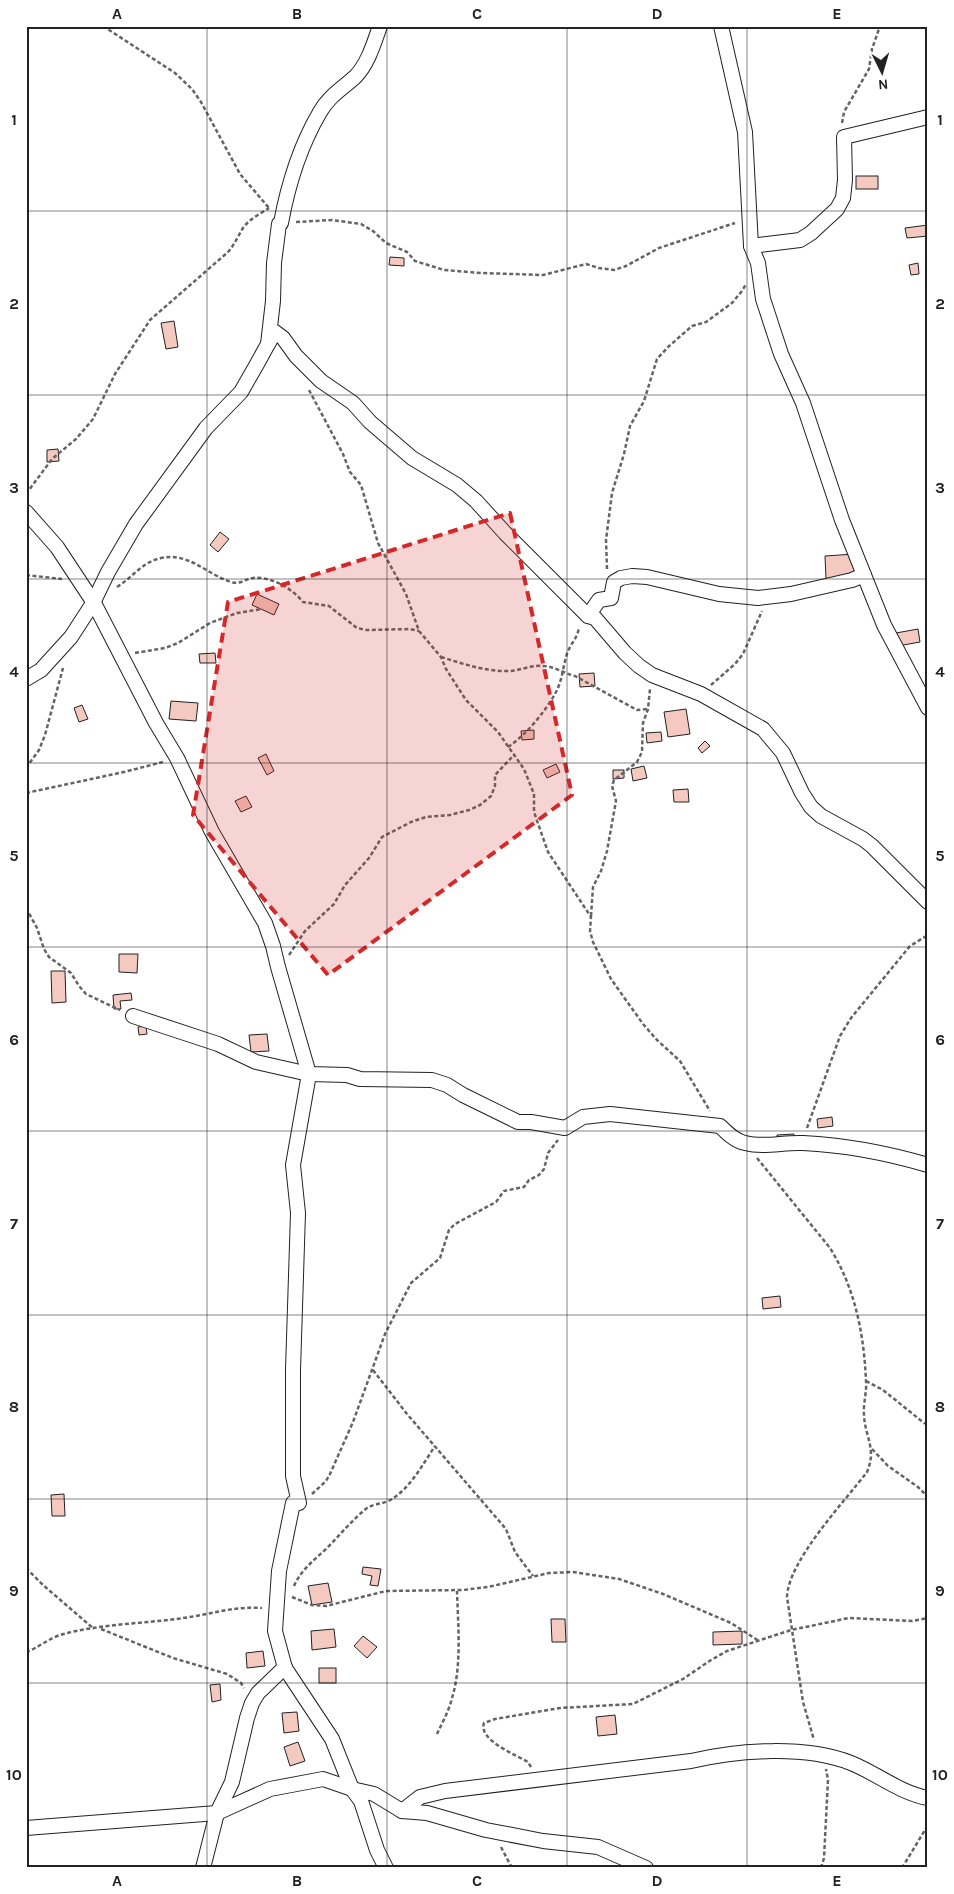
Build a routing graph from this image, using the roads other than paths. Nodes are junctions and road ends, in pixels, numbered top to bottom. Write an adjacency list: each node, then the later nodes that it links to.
1 (380, 26): 5 (street)
2 (722, 26): 4 (street)
3 (928, 117): 4 (street)
4 (751, 246): 7 (street)
5 (268, 344): 8 (street); 9 (street)
6 (26, 512): 8 (street)
7 (864, 575): 9 (street); 11 (street)
8 (93, 603): 10 (street); 14 (street)
9 (588, 616): 12 (street)
10 (26, 679)
11 (928, 708)
12 (928, 902)
13 (133, 1016): 14 (street)
14 (309, 1074): 15 (street); 16 (street)
15 (928, 1165)
16 (285, 1667): 17 (street); 20 (street)
17 (352, 1789): 19 (street); 20 (street); 23 (street)
18 (928, 1798): 19 (street)
19 (402, 1811): 24 (street)
20 (217, 1813): 21 (street); 22 (street)
21 (26, 1828)
22 (203, 1868)
23 (386, 1868)
24 (646, 1868)

